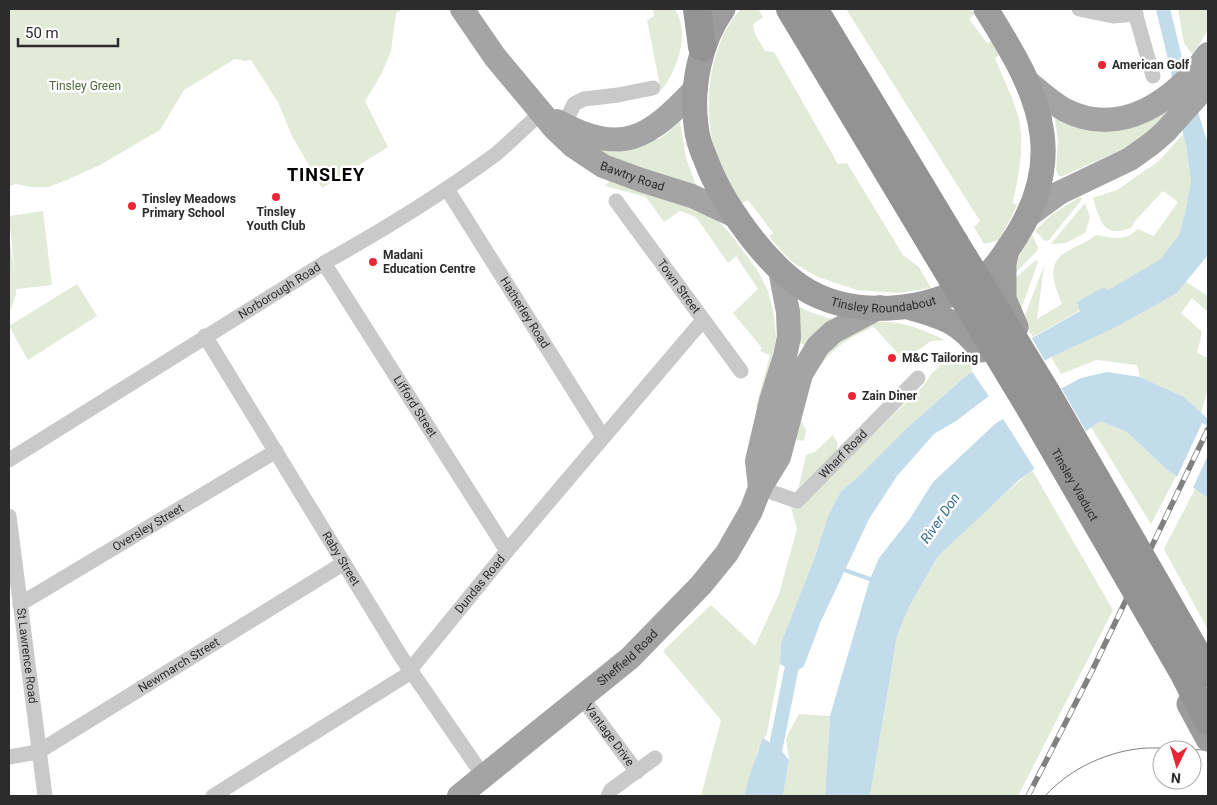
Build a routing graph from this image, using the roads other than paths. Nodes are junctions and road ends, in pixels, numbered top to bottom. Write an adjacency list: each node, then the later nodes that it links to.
1 (462, 9): 17 (main road, Bawtry Road)
2 (697, 9): 11 (highway)
3 (723, 9): 11 (highway, Tinsley Roundabout)
4 (790, 9): 23 (highway)
5 (814, 9): 23 (highway)
6 (986, 9): 10 (highway, Tinsley Roundabout)
7 (1009, 9): 10 (highway)
8 (1079, 9): 9 (street)
9 (1135, 11): 13 (street)
10 (1007, 43): 14 (highway, Tinsley Roundabout)
11 (702, 47): 16 (highway, Tinsley Roundabout)
12 (1206, 72): 14 (main road); 21 (main road)
13 (1153, 76)
14 (1028, 82): 21 (highway, Tinsley Roundabout)
15 (654, 88): 18 (street)
16 (696, 88): 18 (main road, Bawtry Road); 22 (highway, Tinsley Roundabout)
17 (542, 113): 18 (main road, Bawtry Road); 19 (street, Norborough Road); 22 (main road, Bawtry Road)
18 (564, 125)
19 (447, 189): 25 (street, Norborough Road); 33 (street, Hatherley Road)
20 (616, 201): 29 (street, Town Street)
21 (1029, 215): 24 (highway, Tinsley Roundabout)
22 (737, 217): 26 (highway, Tinsley Roundabout)
23 (945, 247): 43 (highway, Tinsley Viaduct, bridge); 45 (highway, Tinsley Viaduct, bridge)
24 (1007, 250): 28 (highway, Tinsley Roundabout); 41 (highway)
25 (324, 263): 30 (street, Norborough Road); 38 (street, Lifford Street)
26 (780, 270): 27 (highway, Tinsley Roundabout); 36 (main road, Sheffield Road)
27 (880, 307): 28 (highway, Tinsley Roundabout); 36 (main road, Sheffield Road)
28 (906, 307): 46 (highway, Tinsley Viaduct, bridge)
29 (703, 320): 31 (street, Town Street); 33 (street, Dundas Road)
30 (205, 336): 34 (street, Raby Street); 35 (street, Norborough Road)
31 (741, 371)
32 (918, 378): 36 (street, Wharf Road)
33 (603, 437): 38 (street, Dundas Road)
34 (276, 451): 39 (street, Raby Street); 40 (street, Oversley Street)
35 (9, 460)
36 (760, 488): 44 (main road, Sheffield Road)
37 (9, 516): 40 (street, St Lawrence Road)
38 (507, 551): 42 (street, Dundas Road)
39 (344, 563): 42 (street, Raby Street); 47 (street, Newmarch Street)
40 (20, 604): 47 (street, St Lawrence Road)
41 (1208, 655)
42 (410, 669): 51 (street, Raby Street); 53 (street, Dundas Road)
43 (1208, 673)
44 (582, 698): 50 (street, Vantage Drive); 51 (main road, Sheffield Road)
45 (1208, 721)
46 (1208, 739)
47 (38, 752): 48 (street, Newmarch Street); 52 (street, St Lawrence Road)
48 (9, 757)
49 (655, 758): 50 (street, Vantage Drive)
50 (637, 772): 55 (street, Vantage Drive)
51 (484, 777): 54 (main road, Sheffield Road)
52 (45, 796)
53 (213, 796)
54 (459, 796)
55 (608, 796)

